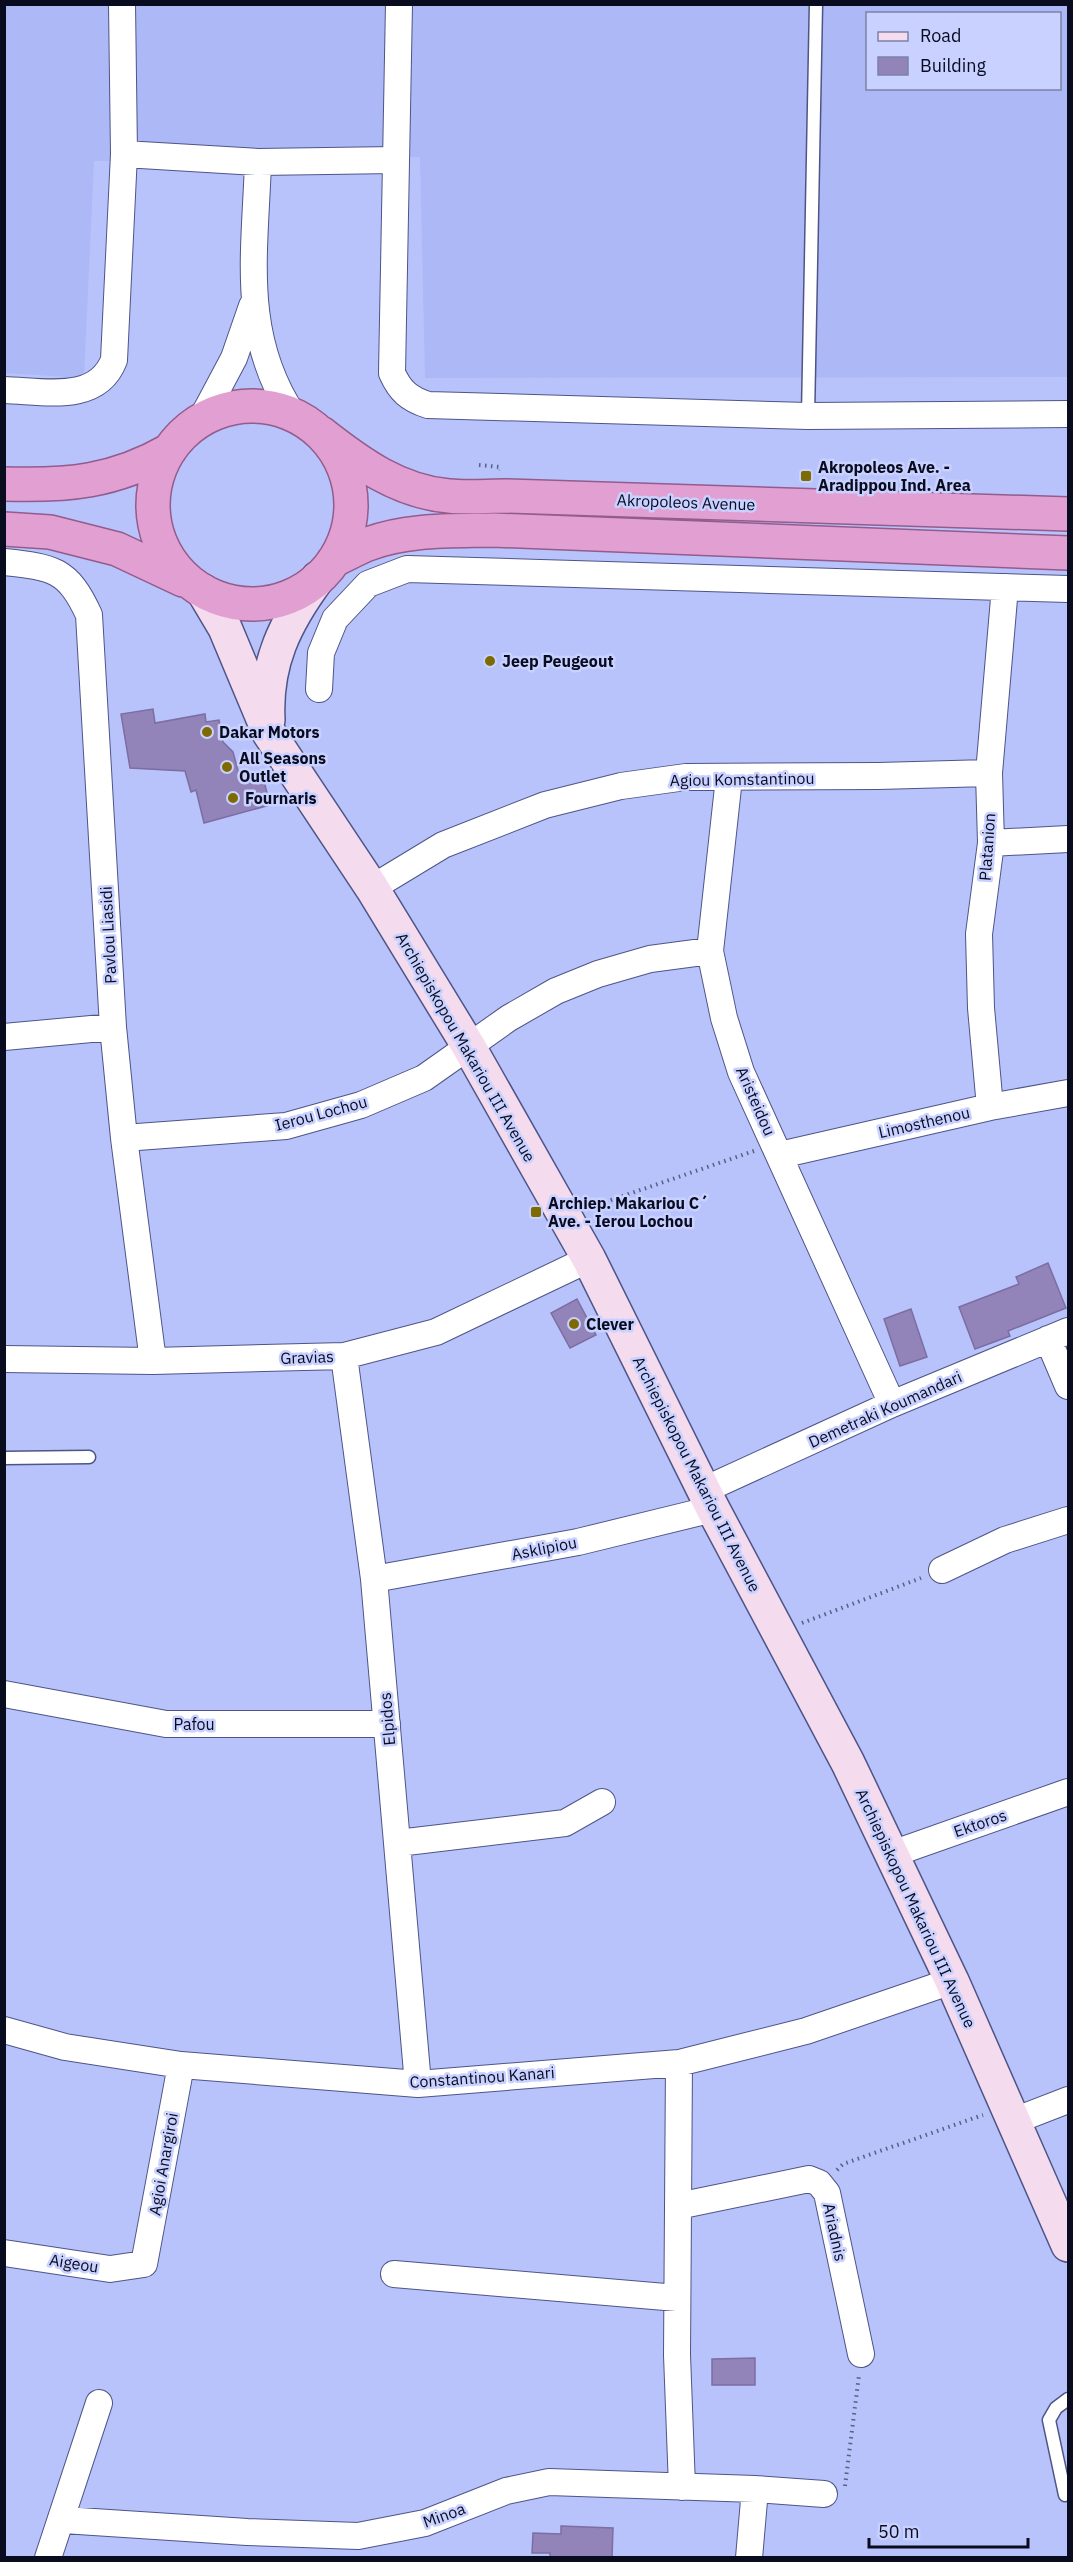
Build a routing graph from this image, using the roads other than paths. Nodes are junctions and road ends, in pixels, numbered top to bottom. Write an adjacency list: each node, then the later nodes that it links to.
1 (122, 4): 4 (street)
2 (399, 4): 5 (street)
3 (816, 4): 11 (lane)
4 (124, 154): 6 (street); 8 (street)
5 (395, 160): 6 (street); 11 (street)
6 (258, 162): 7 (street)
7 (253, 300): 9 (street); 12 (street)
8 (4, 390)
9 (293, 414): 12 (highway); 13 (highway)
10 (1068, 414): 11 (street)
11 (808, 416)
12 (201, 420): 14 (highway)
13 (321, 433): 16 (highway, Akropoleos Avenue); 20 (highway)
14 (170, 450): 15 (highway); 22 (highway)
15 (4, 484)
16 (1068, 514)
17 (4, 529): 22 (highway)
18 (1068, 553): 20 (highway)
19 (4, 562): 32 (street, Pavlou Liasidi)
20 (326, 569): 22 (highway); 25 (main road)
21 (1005, 587): 23 (street); 24 (street); 26 (street, Platanion)
22 (199, 588): 25 (main road, Archiepiskopou Makariou III Avenue)
23 (1068, 589)
24 (319, 689)
25 (269, 733): 30 (main road, Archiepiskopou Makariou III Avenue)
26 (989, 773): 27 (street, Agiou Komstantinou); 29 (street, Platanion)
27 (729, 778): 30 (street, Agiou Komstantinou); 31 (street, Aristeidou)
28 (1068, 839): 29 (street)
29 (991, 843): 36 (street, Platanion)
30 (372, 888): 34 (main road, Archiepiskopou Makariou III Avenue)
31 (710, 951): 34 (street, Ierou Lochou); 38 (street, Aristeidou)
32 (113, 1027): 33 (street); 37 (street, Pavlou Liasidi)
33 (4, 1037)
34 (469, 1047): 37 (street, Ierou Lochou); 39 (main road, Archiepiskopou Makariou III Avenue)
35 (1068, 1093): 36 (street, Limosthenou)
36 (990, 1107): 38 (street, Limosthenou)
37 (124, 1138): 43 (street, Pavlou Liasidi)
38 (777, 1149): 45 (street, Aristeidou)
39 (589, 1259): 41 (street, Gravias); 48 (main road, Archiepiskopou Makariou III Avenue)
40 (1058, 1335): 44 (street); 45 (street, Demetraki Koumandari)
41 (344, 1356): 43 (street, Gravias); 51 (street, Elpidos)
42 (4, 1359): 43 (street, Gravias)
43 (153, 1361)
44 (1068, 1386)
45 (892, 1404): 48 (street, Demetraki Koumandari)
46 (89, 1457): 47 (lane)
47 (4, 1458)
48 (709, 1500): 51 (street, Asklipiou); 57 (main road, Archiepiskopou Makariou III Avenue)
49 (1068, 1520): 50 (street)
50 (942, 1570)
51 (374, 1579): 53 (street, Elpidos)
52 (4, 1694): 53 (street, Pafou)
53 (387, 1724): 56 (street, Elpidos)
54 (1068, 1792): 57 (street, Ektoros)
55 (602, 1802): 56 (street)
56 (398, 1843): 62 (street, Elpidos)
57 (892, 1854): 58 (main road, Archiepiskopou Makariou III Avenue)
58 (952, 1981): 60 (street, Constantinou Kanari); 64 (main road, Archiepiskopou Makariou III Avenue)
59 (4, 2030): 61 (street, Constantinou Kanari)
60 (679, 2063): 62 (street, Constantinou Kanari); 65 (street)
61 (181, 2065): 62 (street, Constantinou Kanari); 68 (street, Agioi Anargiroi)
62 (418, 2084)
63 (1068, 2100): 64 (street)
64 (1010, 2114): 66 (main road, Archiepiskopou Makariou III Avenue)
65 (678, 2206): 70 (street); 71 (street, Ariadnis)
66 (1068, 2245)
67 (4, 2253): 68 (street, Aigeou)
68 (144, 2264)
69 (394, 2274): 70 (street)
70 (677, 2298): 74 (street)
71 (861, 2354)
72 (1068, 2399): 77 (lane)
73 (99, 2403): 78 (street)
74 (682, 2487): 75 (street, Minoa); 78 (street, Minoa)
75 (755, 2489): 76 (street, Minoa); 80 (street)
76 (824, 2494)
77 (1065, 2495)
78 (63, 2520): 79 (street)
79 (48, 2558)
80 (749, 2558)

